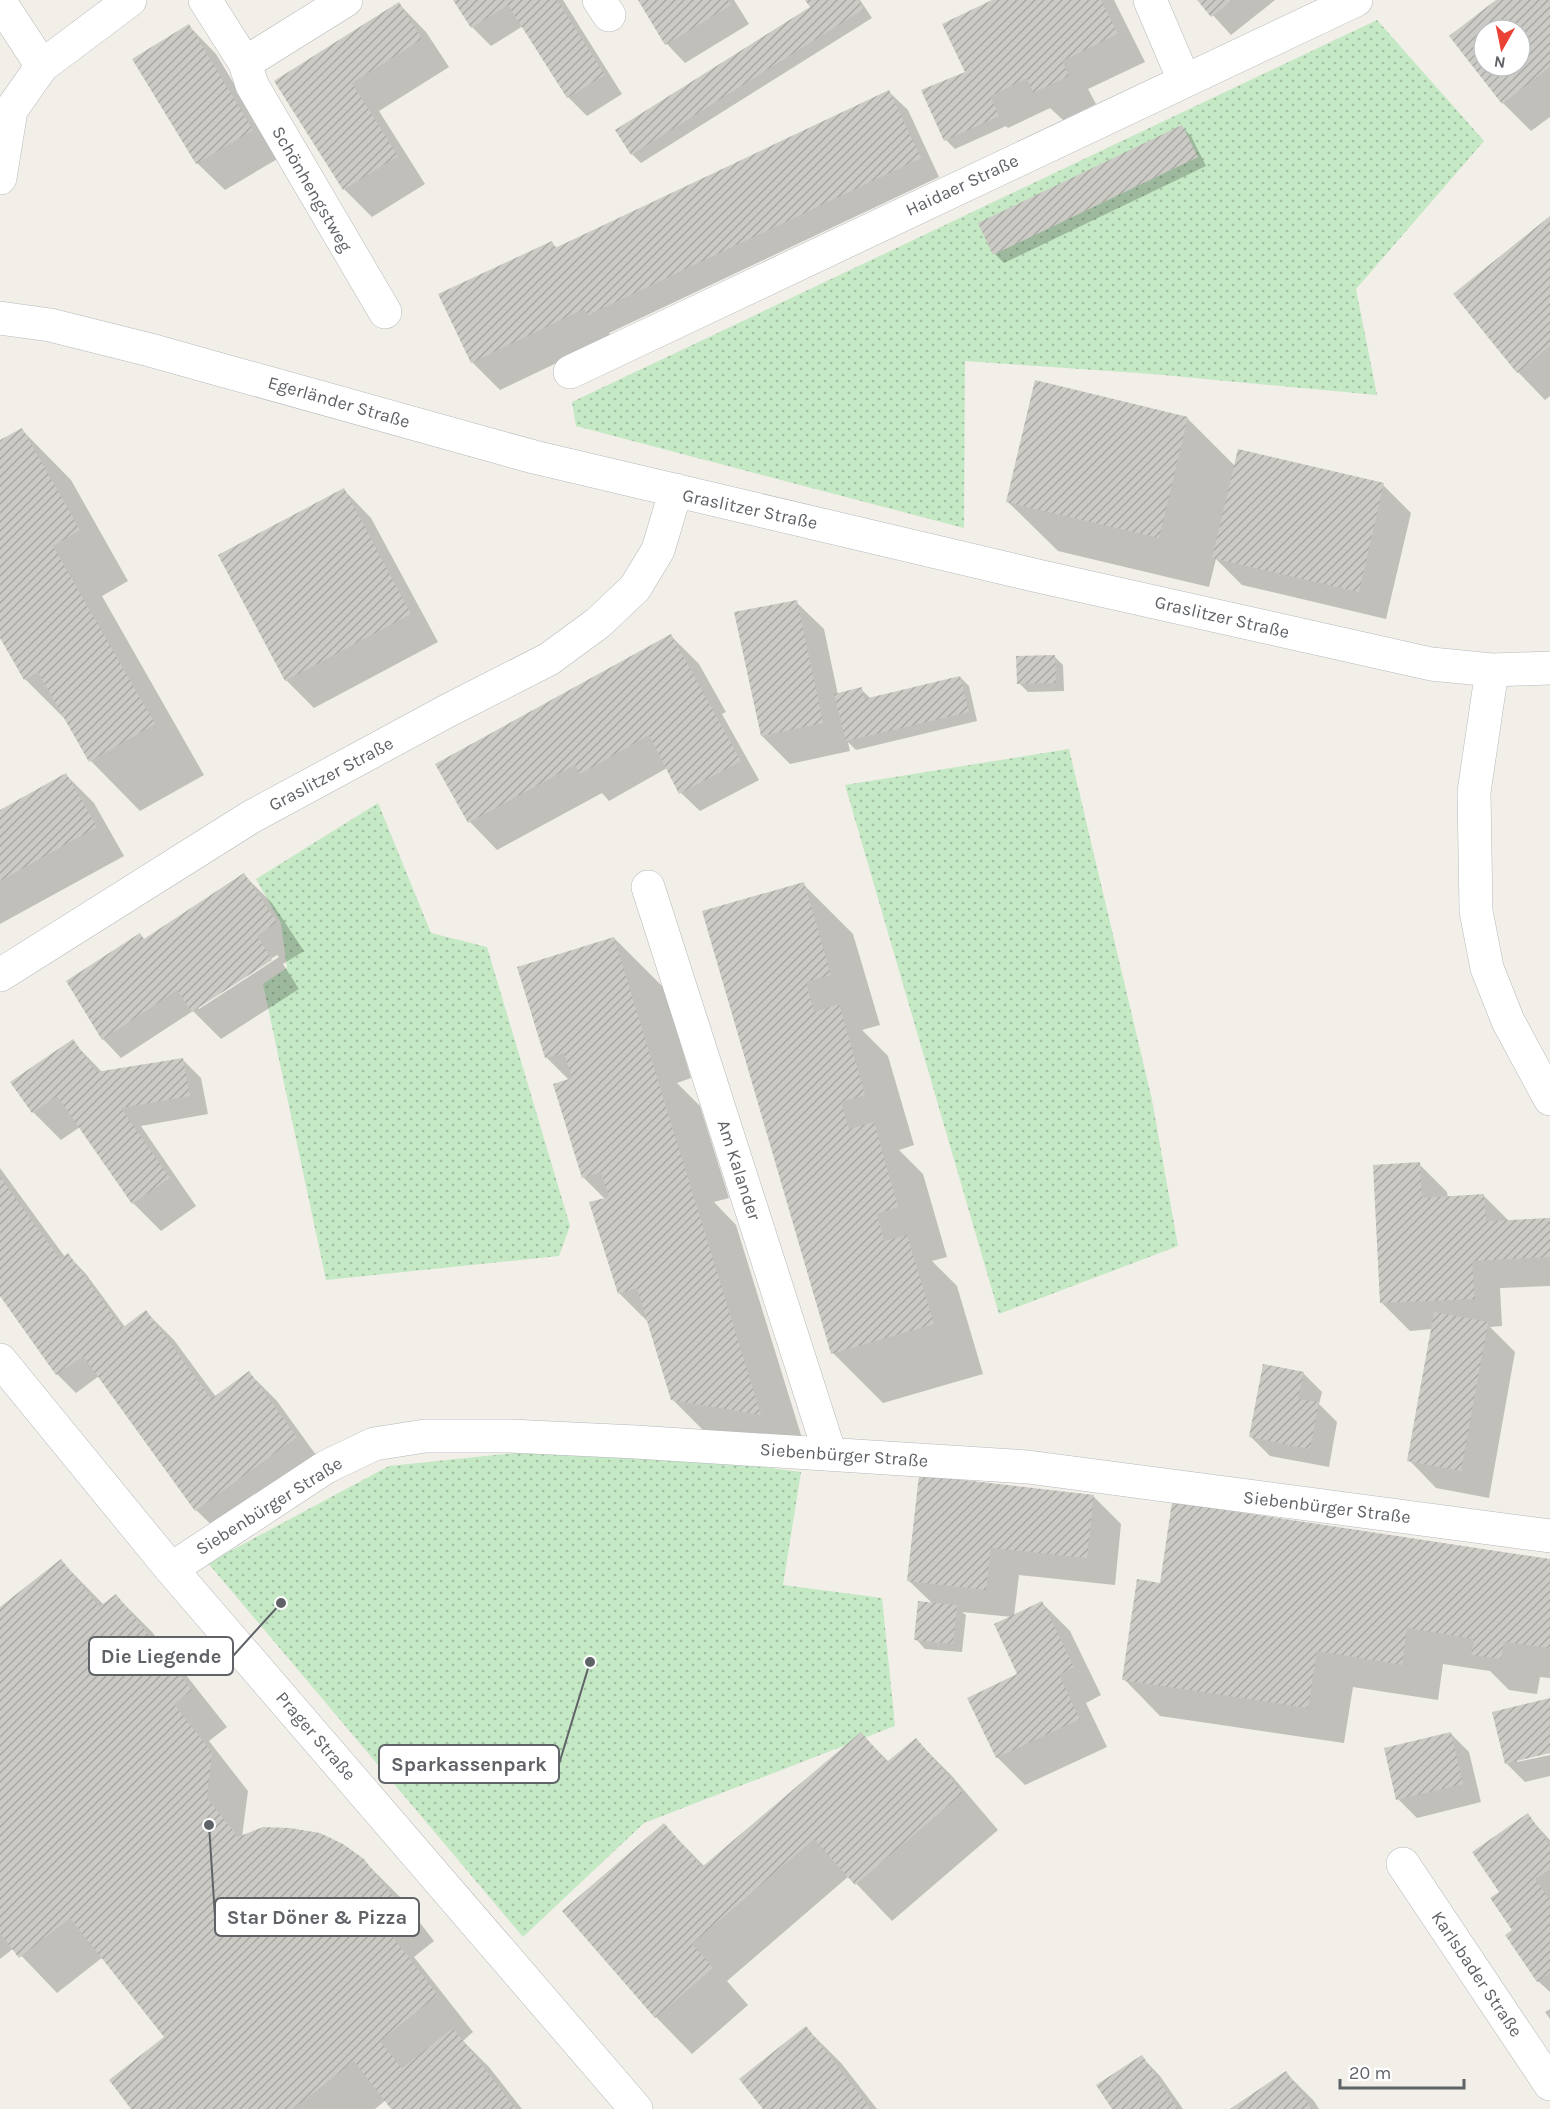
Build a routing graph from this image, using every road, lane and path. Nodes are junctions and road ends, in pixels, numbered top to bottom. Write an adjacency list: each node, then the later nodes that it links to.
1 (128, 0): 8 (street)
2 (205, 0): 7 (street, Schönhengstweg)
3 (346, 0): 7 (street)
4 (1150, 0): 9 (street)
5 (1356, 0): 9 (street, Haidaer Straße)
6 (0, 2): 8 (street)
7 (245, 63): 11 (street, Schönhengstweg)
8 (42, 66): 10 (street)
9 (1184, 81): 13 (street, Haidaer Straße)
10 (0, 178)
11 (385, 312)
12 (0, 318): 14 (street, Egerländer Straße)
13 (570, 372)
14 (676, 490): 16 (street, Graslitzer Straße); 18 (street, Graslitzer Straße)
15 (1550, 668): 16 (street, Graslitzer Straße)
16 (1492, 670): 19 (street)
17 (648, 887): 21 (street, Am Kalander)
18 (0, 975)
19 (1550, 1099)
20 (0, 1360): 23 (street, Prager Straße)
21 (830, 1454): 22 (street, Siebenbürger Straße); 23 (street, Siebenbürger Straße)
22 (1550, 1536)
23 (171, 1569): 26 (street, Prager Straße)
24 (1404, 1864): 25 (street, Karlsbader Straße)
25 (1550, 2084)
26 (636, 2109)

